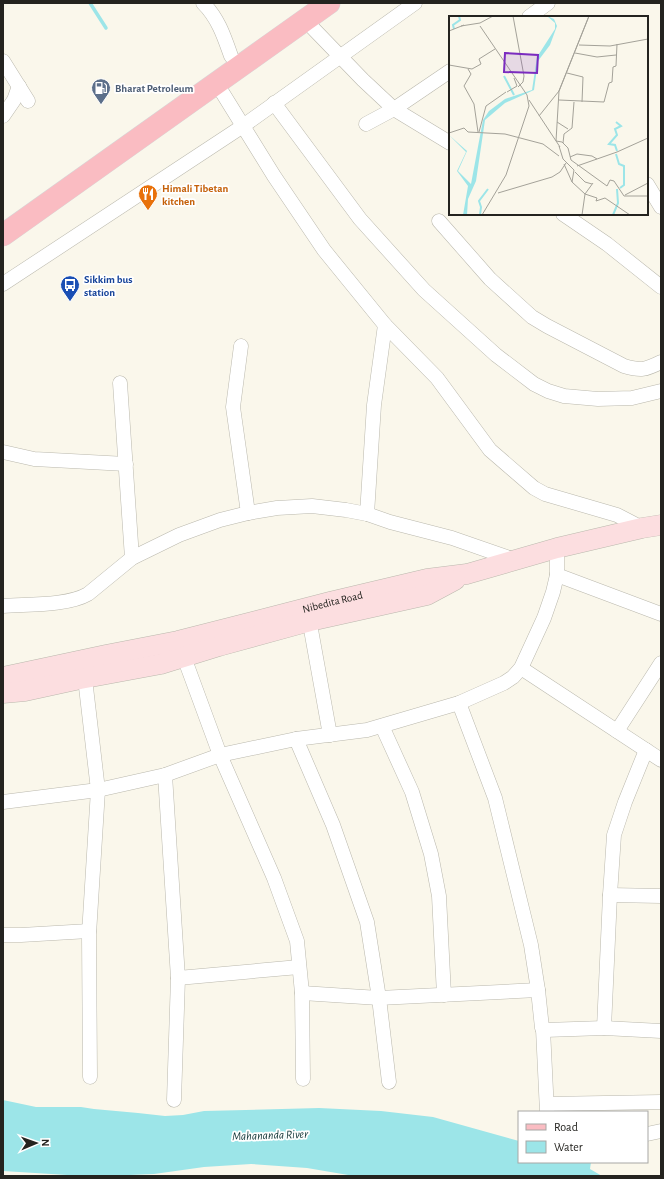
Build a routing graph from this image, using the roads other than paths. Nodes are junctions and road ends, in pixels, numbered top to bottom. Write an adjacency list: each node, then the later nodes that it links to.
1 (203, 3): 9 (street)
2 (329, 3): 5 (main road)
3 (415, 3): 7 (street)
4 (548, 3): 6 (street)
5 (305, 12): 7 (street); 9 (main road)
6 (530, 16)
7 (340, 56): 14 (street); 15 (street)
8 (3, 61): 12 (street)
9 (235, 62): 11 (main road); 23 (main road)
10 (449, 72): 15 (street)
11 (217, 84): 18 (street); 25 (main road)
12 (19, 86): 13 (street); 16 (street)
13 (28, 101)
14 (274, 103): 18 (street); 32 (street)
15 (394, 109): 17 (street); 19 (street)
16 (3, 116)
17 (366, 124)
18 (242, 126): 26 (street); 28 (street)
19 (449, 142)
20 (648, 186): 21 (street)
21 (661, 207)
22 (564, 215): 27 (street)
23 (3, 219)
24 (439, 221): 30 (street)
25 (3, 234)
26 (3, 284)
27 (661, 287)
28 (385, 325): 36 (street); 37 (street)
29 (241, 346): 35 (street)
30 (661, 362)
31 (120, 383): 34 (street)
32 (661, 391)
33 (3, 452): 34 (street)
34 (126, 464): 39 (street)
35 (248, 513): 36 (street); 39 (street)
36 (367, 514): 40 (street)
37 (652, 527): 38 (street, Nibedita Road)
38 (557, 548): 40 (street, Nibedita Road); 41 (street)
39 (132, 558): 42 (street)
40 (515, 560): 43 (street, Nibedita Road)
41 (557, 575): 44 (street); 47 (street)
42 (3, 606)
43 (308, 614): 45 (street, Nibedita Road); 54 (street)
44 (661, 614)
45 (181, 649): 48 (street, Nibedita Road); 57 (street)
46 (661, 663): 53 (street)
47 (521, 668): 51 (street); 53 (street)
48 (84, 669): 49 (street, Nibedita Road); 50 (street); 60 (street)
49 (3, 677)
50 (3, 693)
51 (459, 703): 52 (street); 68 (street)
52 (382, 726): 54 (street); 70 (street)
53 (617, 731): 56 (street)
54 (330, 735): 55 (street)
55 (296, 740): 57 (street); 71 (street)
56 (646, 750): 58 (street); 62 (street)
57 (220, 755): 59 (street); 66 (street)
58 (661, 760)
59 (165, 775): 60 (street); 67 (street)
60 (98, 790): 61 (street); 64 (street)
61 (3, 802)
62 (610, 895): 63 (street); 72 (street)
63 (661, 896)
64 (89, 931): 65 (street); 75 (street)
65 (3, 935)
66 (299, 967): 67 (street); 69 (street)
67 (178, 978): 78 (street)
68 (538, 990): 70 (street); 73 (street)
69 (302, 993): 71 (street); 76 (street)
70 (444, 995): 71 (street)
71 (379, 998): 77 (street)
72 (604, 1028): 73 (street); 74 (street)
73 (543, 1029): 80 (street)
74 (661, 1031)
75 (90, 1077)
76 (303, 1080)
77 (389, 1082)
78 (174, 1100)
79 (661, 1102): 80 (street)
80 (547, 1108)
81 (661, 1131): 82 (street)
82 (648, 1134)

